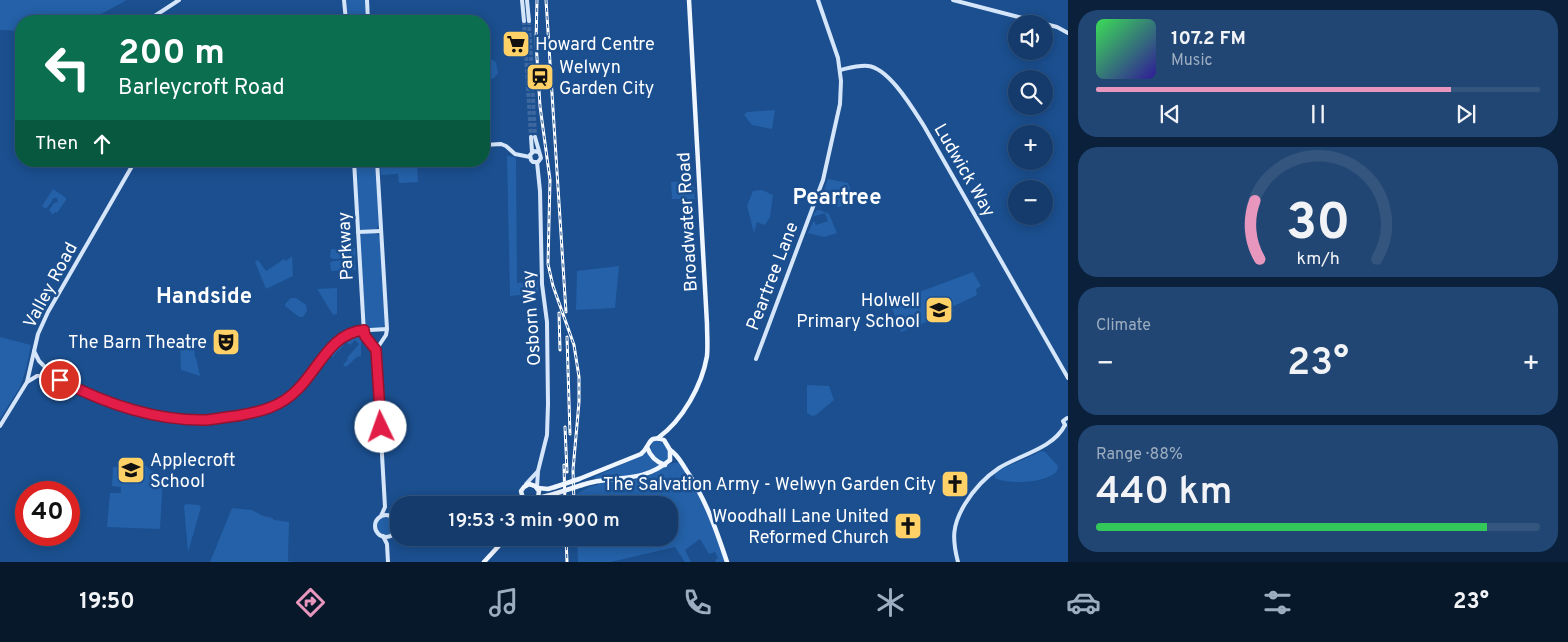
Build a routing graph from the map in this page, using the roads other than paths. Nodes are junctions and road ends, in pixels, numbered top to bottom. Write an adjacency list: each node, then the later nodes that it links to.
1 (179, 0): 9 (street)
2 (344, 0): 10 (street)
3 (367, 0): 11 (street)
4 (522, 0): 5 (street)
5 (527, 0)
6 (689, 0): 34 (main road, Broadwater Road)
7 (818, 0): 13 (street, Peartree Lane)
8 (953, 0): 12 (street)
9 (156, 15)
10 (345, 15)
11 (368, 15)
12 (1068, 33)
13 (840, 70): 27 (street, Peartree Lane); 29 (street, Ludwick Way)
14 (490, 145): 16 (street)
15 (538, 152): 16 (street); 16 (street); 17 (street, Osborn Way)
16 (531, 154): 17 (street)
17 (536, 162): 42 (street, Osborn Way)
18 (132, 167): 26 (street, Valley Road)
19 (354, 167): 22 (street, Parkway)
20 (377, 167): 21 (street, Parkway)
21 (381, 231): 22 (street); 23 (street, Parkway)
22 (358, 232): 24 (street, Parkway)
23 (387, 329): 24 (street); 25 (street)
24 (364, 330): 25 (street, Parkway); 28 (street)
25 (376, 350): 48 (street, Parkway)
26 (34, 351): 28 (street); 30 (street, Valley Road)
27 (756, 359)
28 (53, 376): 30 (street)
29 (1068, 378)
30 (26, 382): 33 (street, Valley Road)
31 (1068, 416): 32 (street)
32 (1066, 425): 59 (street)
33 (0, 426)
34 (666, 432): 35 (main road, Broadwater Road); 36 (main road, Broadwater Road)
35 (658, 438): 36 (main road); 37 (main road)
36 (664, 440): 38 (main road)
37 (647, 447): 41 (main road); 44 (main road, bridge)
38 (670, 450): 39 (main road); 40 (main road)
39 (670, 460): 40 (main road); 41 (main road)
40 (680, 462): 58 (main road)
41 (665, 464): 47 (main road, bridge)
42 (538, 471): 43 (street, Osborn Way); 44 (street, Osborn Way)
43 (526, 485): 44 (main road); 45 (main road)
44 (538, 488): 46 (main road)
45 (523, 496)
46 (538, 496)
47 (549, 496)
48 (385, 507): 49 (street, Parkway); 50 (street, Parkway)
49 (390, 515): 50 (street)
50 (381, 516): 51 (street)
51 (383, 536): 52 (street); 54 (street)
52 (390, 536)
53 (390, 538): 54 (street)
54 (387, 544): 56 (street)
55 (499, 546): 57 (main road)
56 (388, 562)
57 (484, 562)
58 (727, 562)
59 (958, 562)

